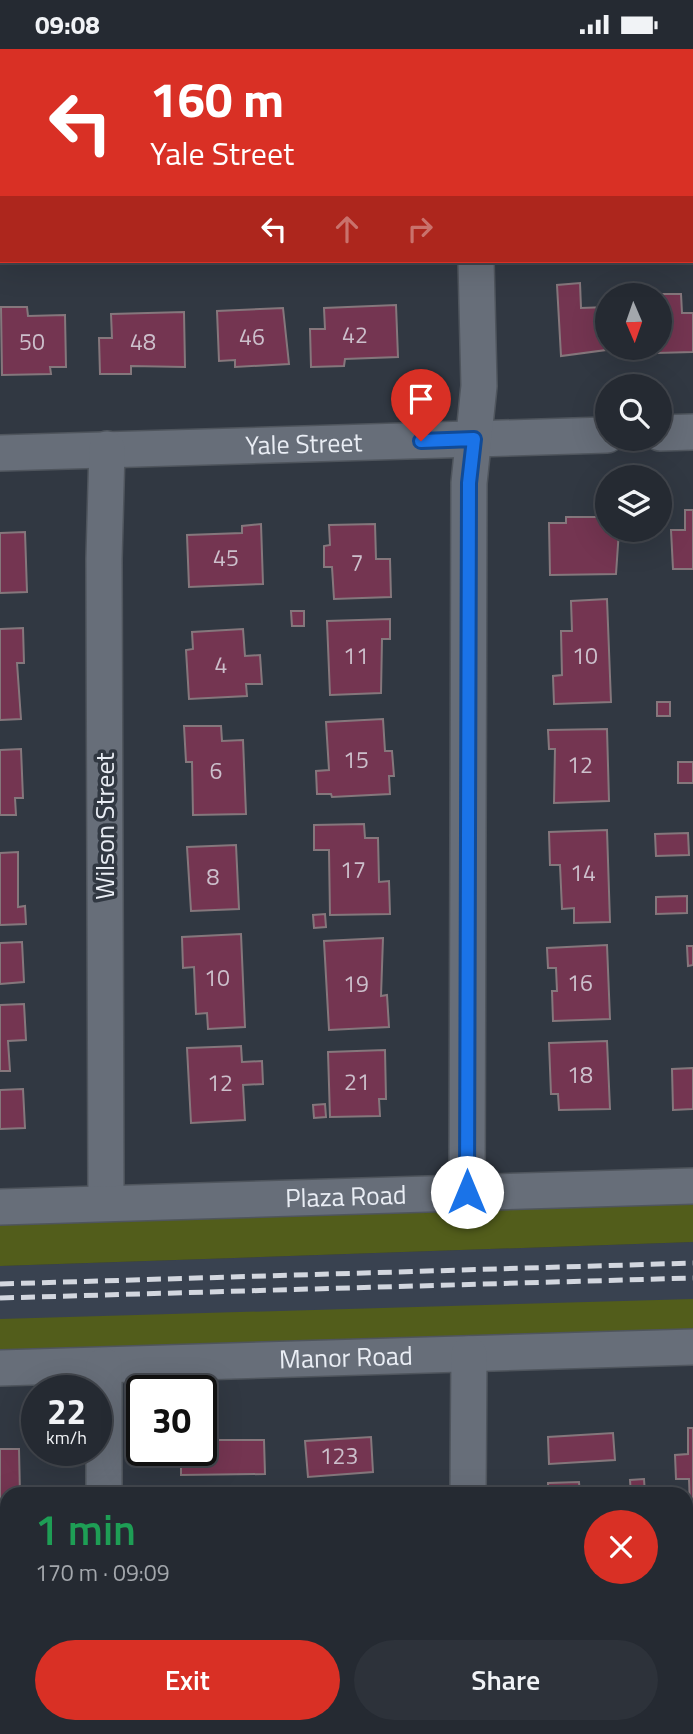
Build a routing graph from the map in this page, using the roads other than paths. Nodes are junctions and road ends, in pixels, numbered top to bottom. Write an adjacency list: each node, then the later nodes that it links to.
1 (476, 263): 5 (street)
2 (693, 432): 3 (street)
3 (672, 433)
4 (595, 435): 5 (street, Yale Street)
5 (474, 439): 6 (street, Yale Street); 9 (street)
6 (107, 449): 7 (street, Yale Street); 10 (street, Wilson Street)
7 (0, 453)
8 (693, 1186): 9 (street, Plaza Road)
9 (467, 1192): 10 (street, Plaza Road)
10 (106, 1203): 11 (street, Plaza Road)
11 (0, 1207)
12 (693, 1347): 13 (street, Manor Road)
13 (469, 1354): 14 (street, Manor Road); 17 (street)
14 (104, 1366): 15 (street, Manor Road); 16 (street)
15 (0, 1368)
16 (104, 1487)
17 (468, 1487)

